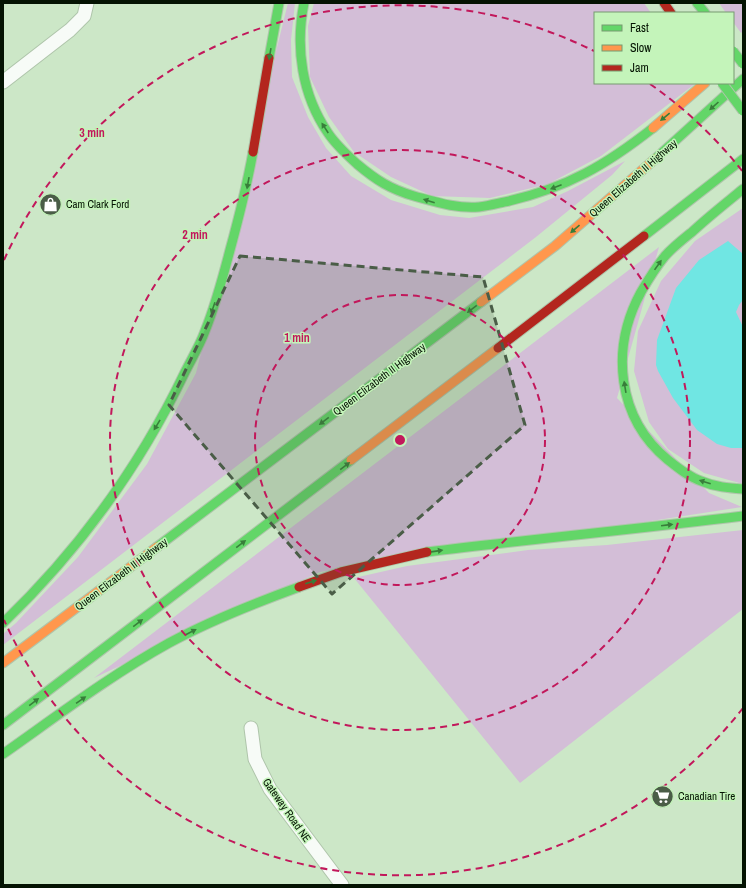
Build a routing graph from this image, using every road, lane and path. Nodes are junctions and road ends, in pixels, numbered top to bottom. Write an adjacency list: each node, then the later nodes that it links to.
1 (87, 3): 13 (street)
2 (279, 3): 21 (main road, one-way to 21)
3 (304, 3): 14 (main road, one-way to 3)
4 (664, 3): 6 (main road)
5 (698, 3): 7 (main road)
6 (670, 12)
7 (704, 12)
8 (743, 48): 10 (main road)
9 (734, 52): 11 (main road, bridge)
10 (734, 57)
11 (743, 64)
12 (743, 80): 22 (main road, Queen Elizabeth II Highway, one-way to 22)
13 (3, 82)
14 (704, 84)
15 (723, 84): 16 (main road, bridge)
16 (743, 111)
17 (743, 159): 23 (main road, one-way to 17)
18 (743, 189): 19 (main road, one-way to 18)
19 (743, 489)
20 (743, 516): 25 (main road, one-way to 20)
21 (3, 624)
22 (3, 663)
23 (3, 725)
24 (251, 728): 26 (street, Gateway Road NE)
25 (3, 754)
26 (342, 885)

